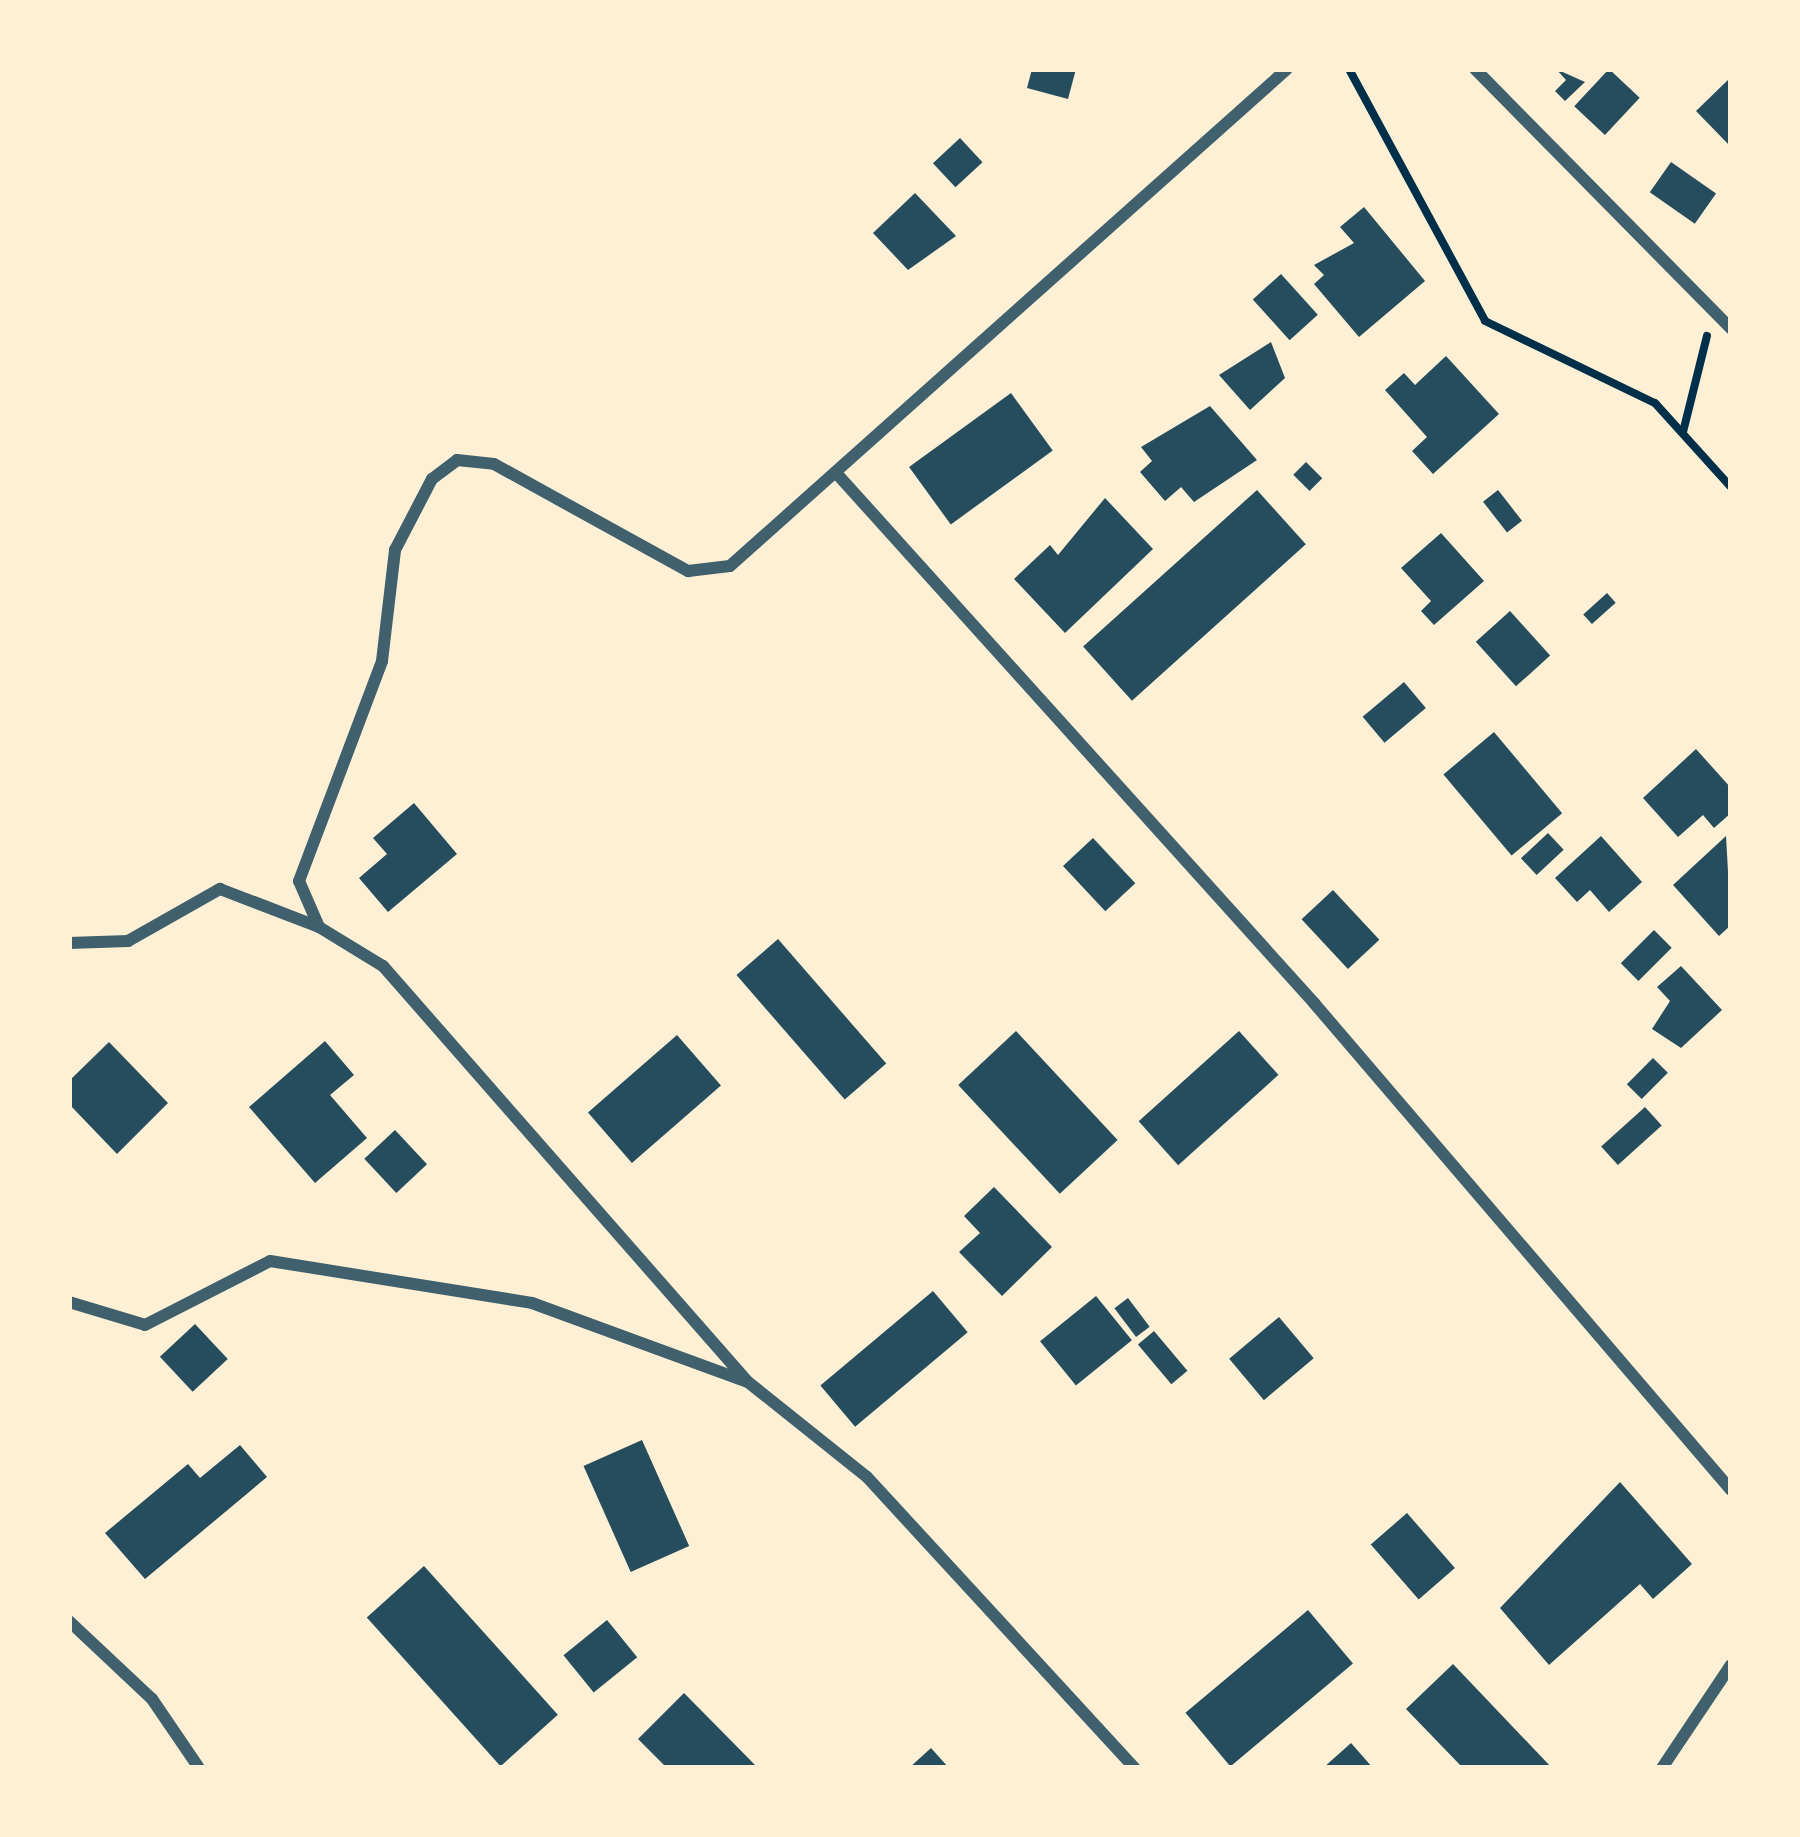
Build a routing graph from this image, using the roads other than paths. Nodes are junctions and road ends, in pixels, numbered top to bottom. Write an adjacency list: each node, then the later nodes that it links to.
1 (1287, 69): 4 (street)
2 (1475, 69): 3 (street)
3 (1731, 329)
4 (838, 475): 5 (street); 9 (street)
5 (319, 927): 6 (street); 8 (street)
6 (69, 943)
7 (69, 1302): 8 (street)
8 (748, 1382): 13 (street)
9 (1731, 1490)
10 (69, 1621): 12 (street)
11 (1731, 1665): 14 (street)
12 (199, 1768)
13 (1135, 1768)
14 (1662, 1768)

